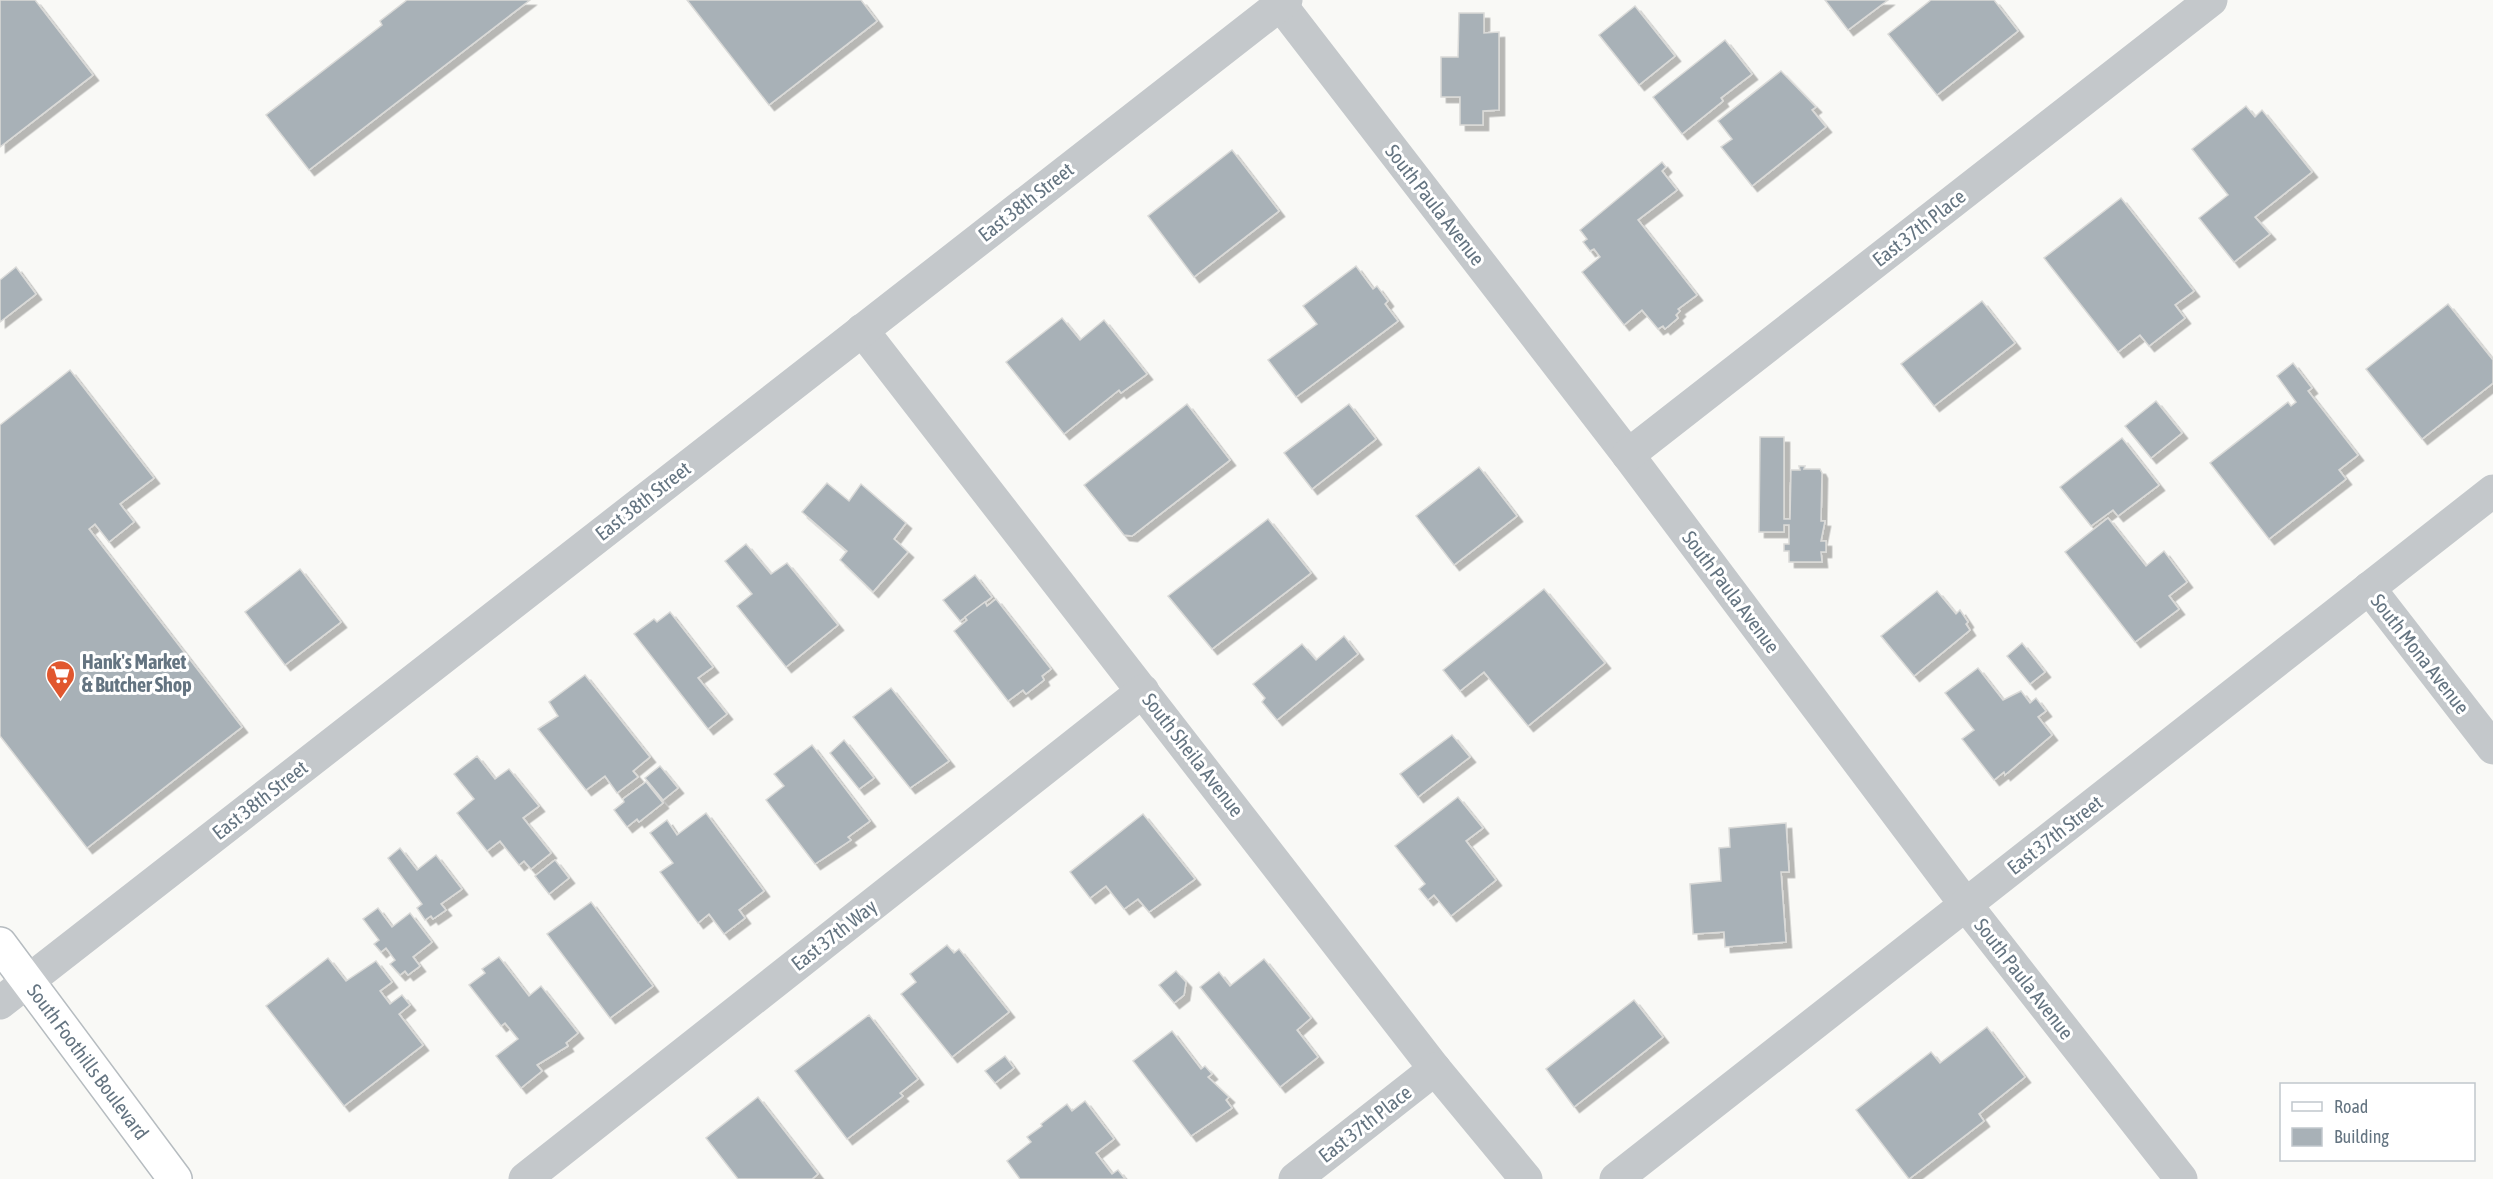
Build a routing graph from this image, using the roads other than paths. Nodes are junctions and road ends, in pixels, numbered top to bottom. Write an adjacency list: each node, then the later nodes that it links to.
1 (2211, 0): 4 (street, East 37th Place)
2 (1283, 2): 3 (street, East 38th Street); 4 (street, South Paula Avenue)
3 (862, 330): 7 (street, South Sheila Avenue); 11 (street, East 38th Street)
4 (1628, 455): 9 (street, South Paula Avenue)
5 (2493, 491): 6 (street, East 37th Street)
6 (2369, 588): 8 (street, South Mona Avenue); 9 (street, East 37th Street)
7 (1143, 691): 13 (street, South Sheila Avenue); 15 (street, East 37th Way)
8 (2493, 748)
9 (1966, 905): 18 (street, East 37th Street); 19 (street, South Paula Avenue)
10 (0, 944): 11 (main road, South Foothills Boulevard)
11 (28, 981): 12 (street, East 38th Street); 14 (main road, South Foothills Boulevard)
12 (0, 1003)
13 (1435, 1069): 16 (street, East 37th Place); 17 (street, South Sheila Avenue)
14 (175, 1179)
15 (525, 1179)
16 (1295, 1179)
17 (1526, 1179)
18 (1616, 1179)
19 (2181, 1179)

